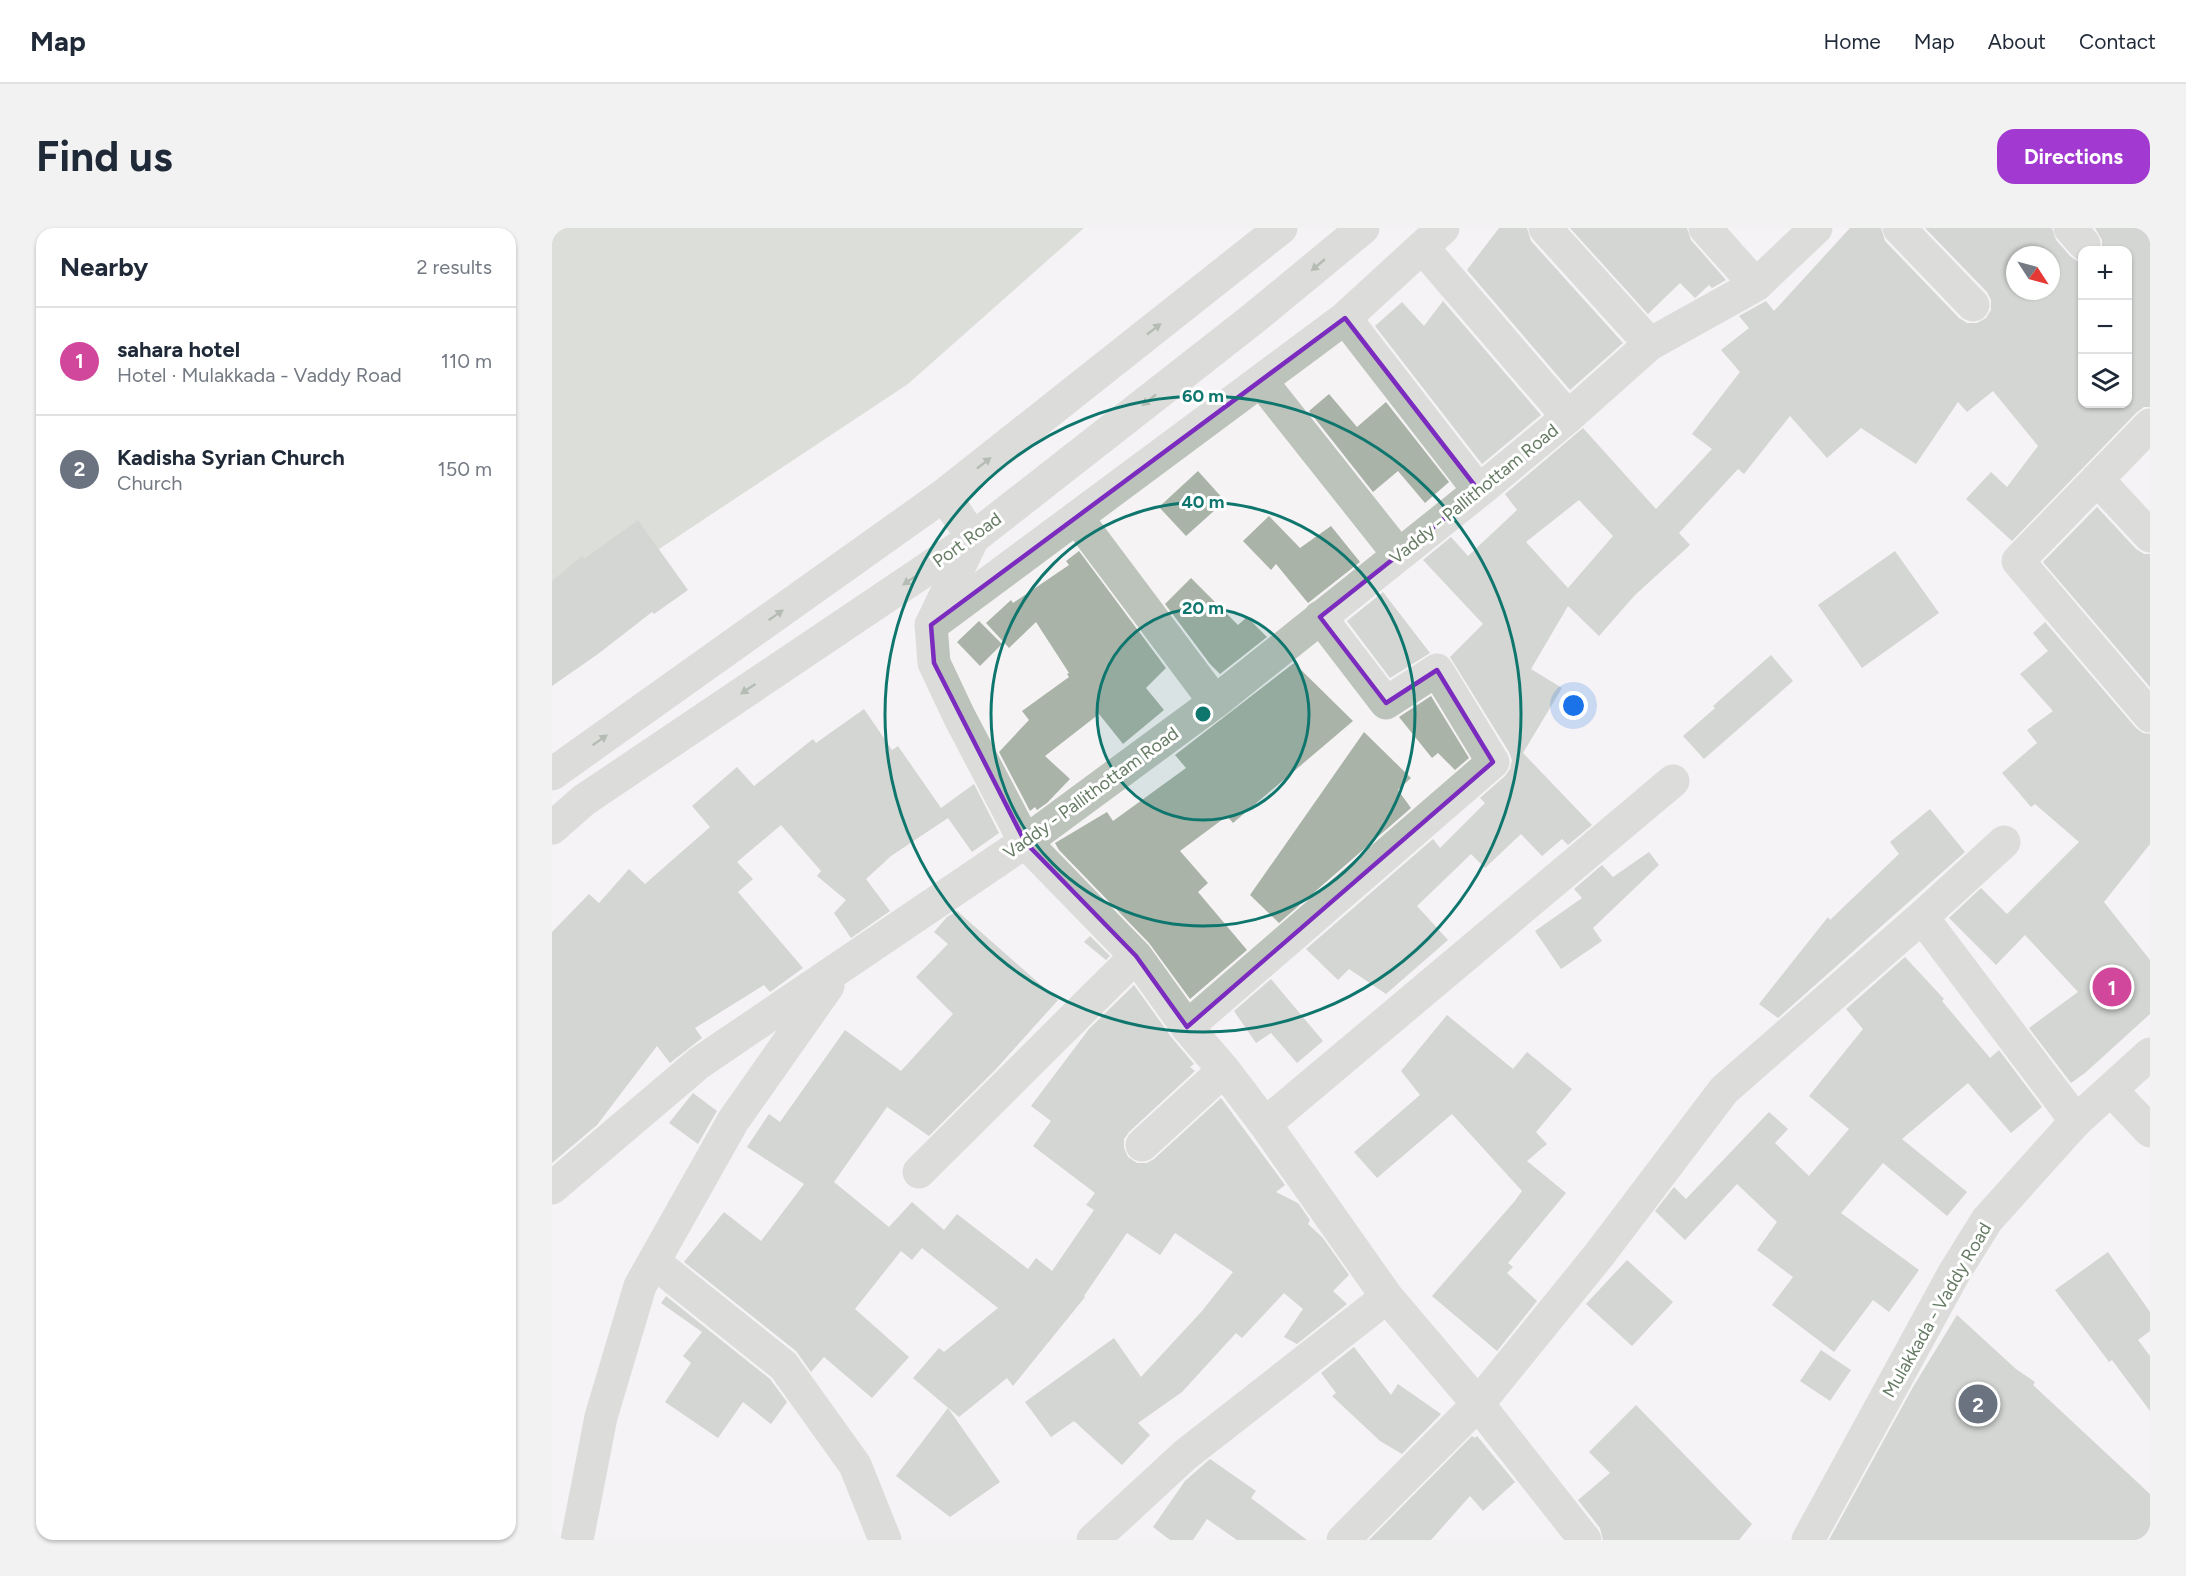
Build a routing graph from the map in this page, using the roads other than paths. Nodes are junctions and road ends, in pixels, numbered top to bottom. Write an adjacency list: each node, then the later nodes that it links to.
1 (1281, 228): 17 (street, one-way to 1)
2 (1363, 228): 20 (street, Port Road, one-way to 20)
3 (1545, 228): 11 (street)
4 (1705, 228): 8 (street)
5 (1816, 228): 8 (street, Vaddy - Pallithottam Road)
6 (1899, 228): 9 (street)
7 (1432, 237): 10 (street); 13 (street)
8 (1756, 285): 11 (street, Vaddy - Pallithottam Road)
9 (1973, 305)
10 (1345, 318): 12 (street); 16 (street)
11 (1650, 344): 13 (street, Vaddy - Pallithottam Road)
12 (1262, 381): 18 (street); 21 (street)
13 (1568, 417): 16 (street, Vaddy - Pallithottam Road)
14 (2150, 424): 15 (street)
15 (2097, 479): 19 (street); 25 (street)
16 (1479, 491): 21 (street, Vaddy - Pallithottam Road)
17 (944, 495): 20 (street); 26 (street, one-way to 17)
18 (1077, 518): 23 (street); 24 (street)
19 (2150, 536)
20 (973, 537): 23 (street); 28 (street, Port Road, one-way to 28)
21 (1399, 555): 22 (street, Vaddy - Pallithottam Road)
22 (1320, 617): 24 (street, Vaddy - Pallithottam Road); 34 (street)
23 (931, 625): 29 (street)
24 (1215, 702): 29 (street, Vaddy - Pallithottam Road)
25 (2150, 716)
26 (552, 774)
27 (1673, 781): 39 (street)
28 (552, 828)
29 (1025, 842): 32 (street); 33 (street, Vaddy - Pallithottam Road)
30 (2004, 842): 31 (street)
31 (1922, 917): 38 (street); 46 (street)
32 (1136, 956): 34 (street); 42 (street)
33 (839, 969): 43 (street, Vaddy - Pallithottam Road); 44 (street)
34 (1187, 1027): 36 (street)
35 (2150, 1054): 37 (street, Mulakkada - Vaddy Road)
36 (1224, 1070): 39 (street); 41 (street)
37 (2111, 1090): 38 (street, Mulakkada - Vaddy Road); 40 (street)
38 (2076, 1121): 52 (street, Mulakkada - Vaddy Road)
39 (1265, 1124): 45 (street)
40 (2150, 1131)
41 (1142, 1145)
42 (919, 1172)
43 (552, 1188)
44 (654, 1262): 47 (street); 48 (street)
45 (1387, 1297): 46 (street); 49 (street)
46 (1478, 1404): 50 (street); 51 (street)
47 (577, 1540)
48 (885, 1540)
49 (1093, 1540)
50 (1342, 1540)
51 (1585, 1540)
52 (1808, 1540)

